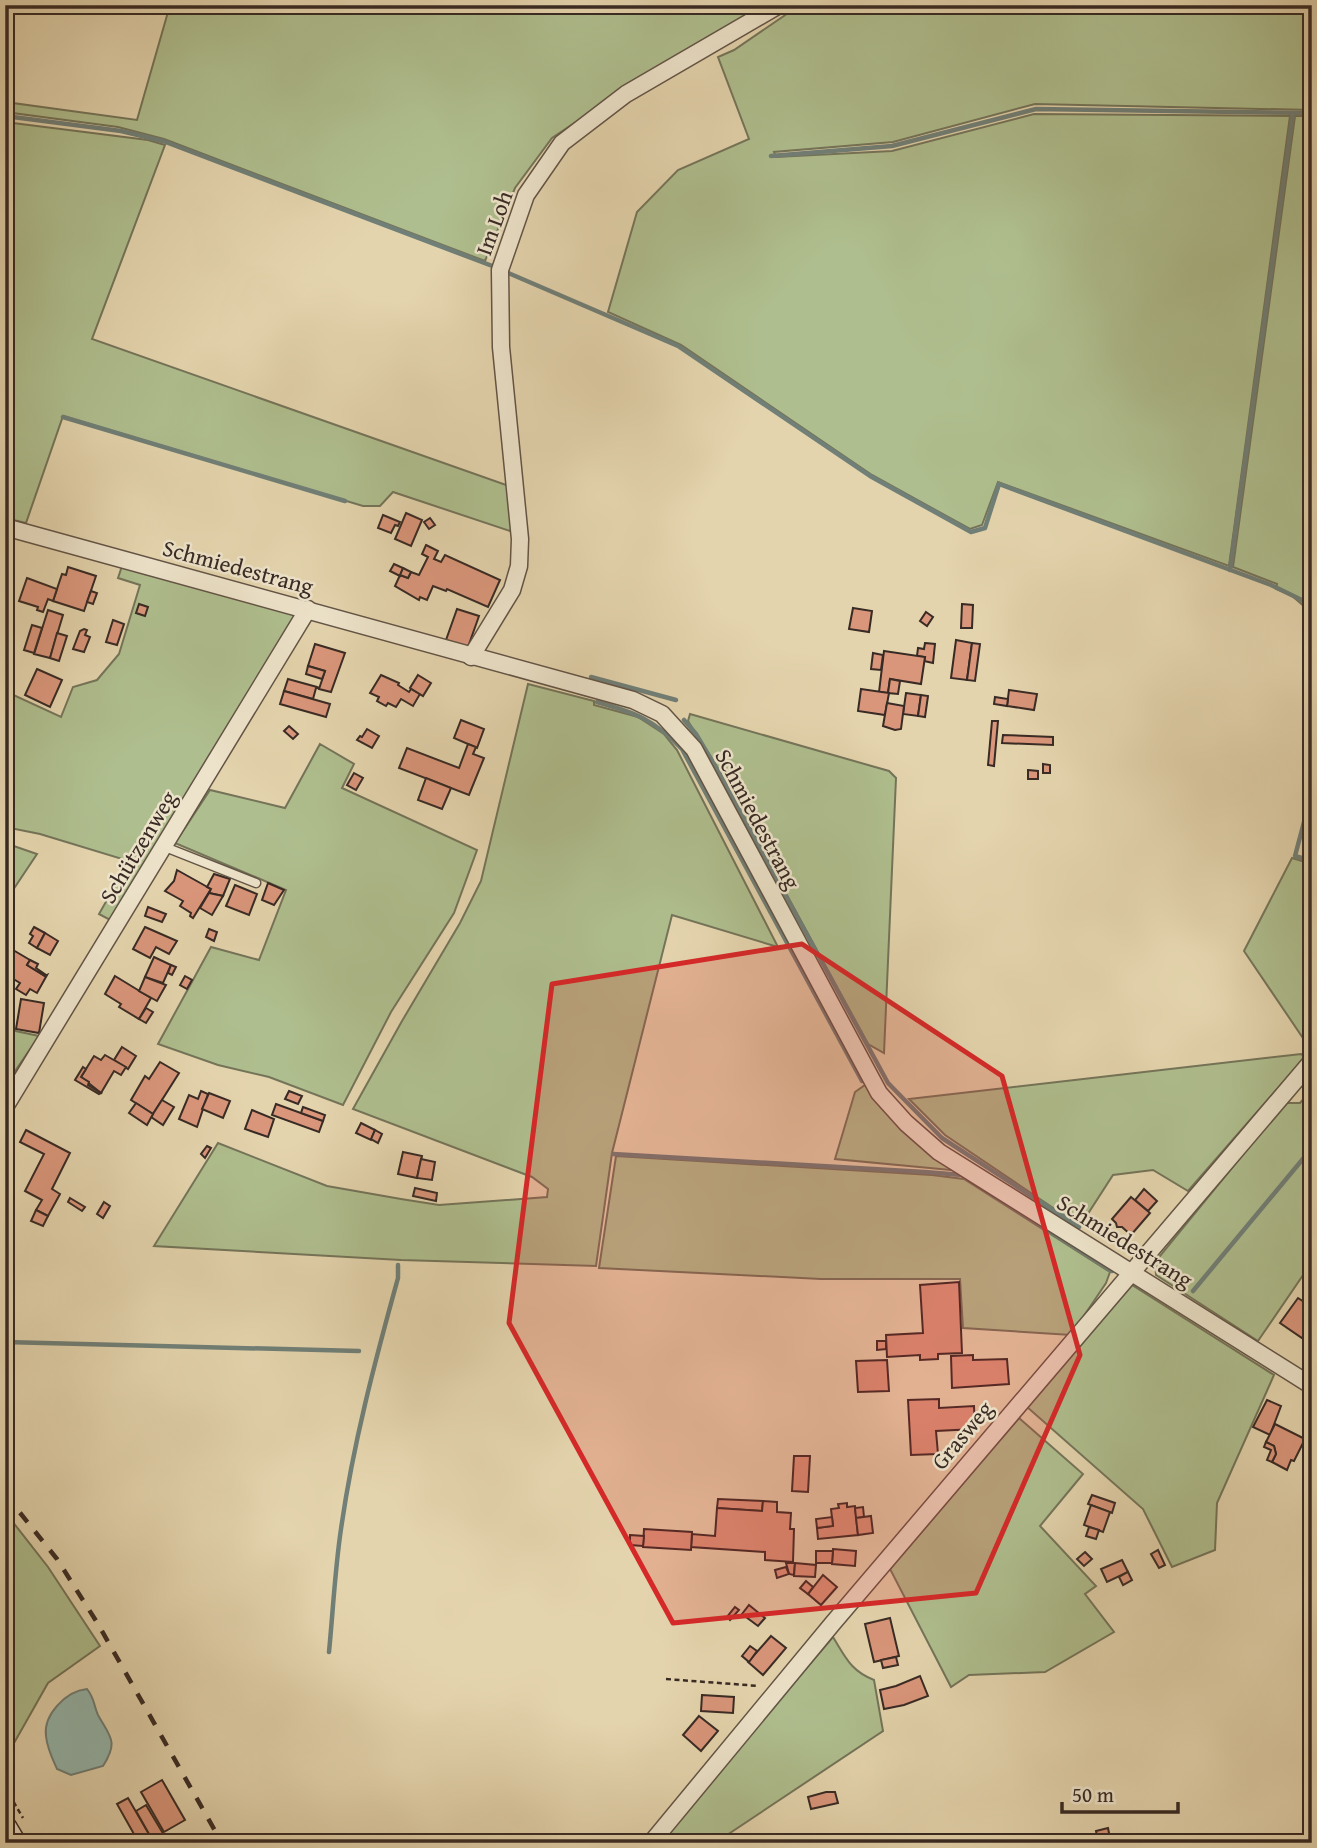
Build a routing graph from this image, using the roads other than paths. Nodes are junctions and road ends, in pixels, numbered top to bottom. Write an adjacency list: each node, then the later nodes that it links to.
1 (779, 5): 4 (street, Im Loh)
2 (5, 527): 3 (street, Schmiedestrang)
3 (309, 609): 4 (street, Schmiedestrang); 5 (street, Schützenweg)
4 (471, 657): 9 (street, Schmiedestrang)
5 (165, 847): 6 (lane); 8 (street, Schützenweg)
6 (256, 883)
7 (1312, 1061): 9 (street, Grasweg)
8 (5, 1107)
9 (1133, 1272): 10 (street, Schmiedestrang); 13 (street, Grasweg)
10 (1312, 1386)
11 (15, 1824): 12 (main road)
12 (14, 1843)
13 (651, 1843)

